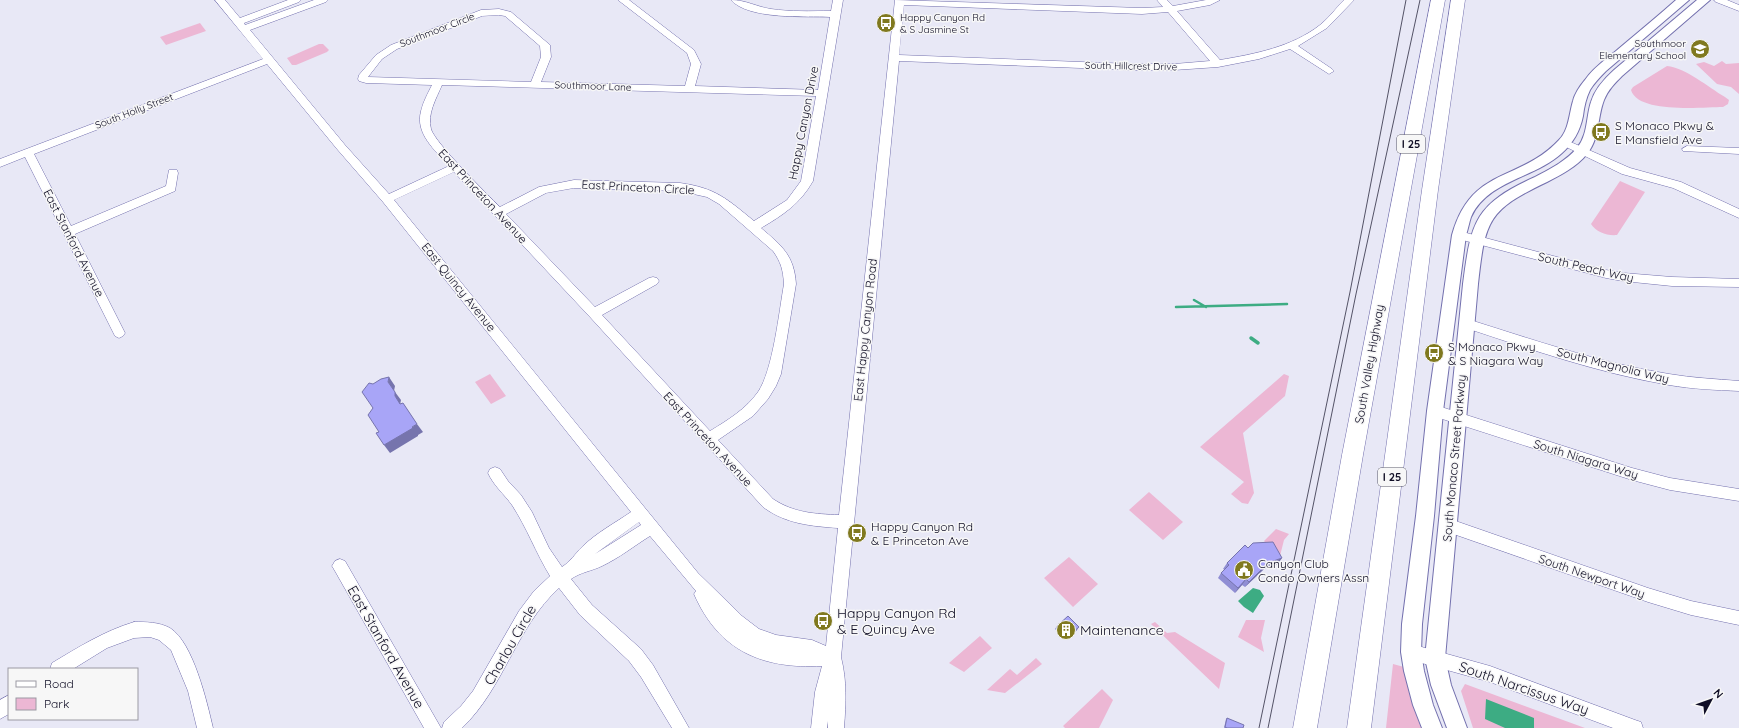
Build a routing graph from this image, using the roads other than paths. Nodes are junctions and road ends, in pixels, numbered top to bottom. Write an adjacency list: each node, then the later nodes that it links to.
1 (220, 0): 19 (street, East Quincy Avenue)
2 (296, 0): 19 (street)
3 (323, 0): 19 (street)
4 (623, 0): 28 (street)
5 (736, 0): 18 (street)
6 (838, 0): 18 (street, Happy Canyon Drive)
7 (1162, 0): 17 (street)
8 (1216, 0): 17 (street)
9 (1349, 0): 20 (street, South Hillcrest Drive)
10 (1438, 0): 76 (highway, South Valley Highway / I 25)
11 (1458, 0): 77 (highway, I 25)
12 (1683, 0): 30 (main road, South Monaco Street Parkway)
13 (1704, 0): 32 (main road, South Monaco Street Parkway)
14 (1719, 0): 16 (street)
15 (898, 1): 17 (street); 21 (street, East Happy Canyon Road)
16 (1739, 8)
17 (1170, 10): 23 (street)
18 (836, 14): 29 (street, Happy Canyon Drive)
19 (240, 26): 22 (street, East Quincy Avenue)
20 (1290, 45): 23 (street, South Hillcrest Drive); 24 (street)
21 (893, 58): 23 (street, South Hillcrest Drive); 57 (street, East Happy Canyon Road)
22 (268, 60): 34 (street, South Holly Street); 38 (street, East Quincy Avenue)
23 (1218, 64)
24 (1329, 71)
25 (363, 79): 26 (street, Southmoor Lane); 27 (street, Southmoor Circle)
26 (438, 82): 27 (street, Southmoor Lane); 36 (street, East Princeton Avenue)
27 (535, 84): 28 (street, Southmoor Lane)
28 (689, 89): 29 (street, Southmoor Lane)
29 (823, 93): 41 (street, Happy Canyon Drive)
30 (1566, 143): 32 (street); 43 (main road, South Monaco Street Parkway)
31 (1687, 149): 33 (street)
32 (1582, 151): 40 (street); 44 (main road, South Monaco Street Parkway)
33 (1739, 151)
34 (28, 152): 35 (street, South Holly Street); 42 (street, East Stanford Avenue)
35 (0, 163)
36 (456, 167): 38 (street); 39 (street, East Princeton Avenue)
37 (173, 173): 42 (street)
38 (387, 199): 56 (street, East Quincy Avenue)
39 (498, 213): 41 (street, East Princeton Circle); 47 (street, East Princeton Avenue)
40 (1739, 214)
41 (753, 227): 53 (street, East Princeton Circle)
42 (69, 232): 49 (street, East Stanford Avenue)
43 (1459, 235): 44 (street, South Peach Way); 51 (main road, South Monaco Street Parkway)
44 (1478, 240): 46 (street, South Peach Way); 48 (main road, South Monaco Street Parkway)
45 (653, 281): 47 (street)
46 (1739, 282)
47 (594, 314): 53 (street, East Princeton Avenue)
48 (1467, 324): 50 (street, South Magnolia Way); 52 (main road, South Monaco Street Parkway)
49 (120, 333)
50 (1739, 386)
51 (1436, 411): 52 (street, South Niagara Way); 64 (main road, South Monaco Street Parkway)
52 (1458, 418): 55 (street, South Niagara Way); 58 (main road, South Monaco Street Parkway)
53 (708, 440): 57 (street, East Princeton Avenue)
54 (495, 473): 62 (street)
55 (1739, 495)
56 (641, 513): 59 (street, East Quincy Avenue); 61 (street, Charlou Circle)
57 (845, 522): 65 (street, East Happy Canyon Road)
58 (1448, 525): 63 (street, South Newport Way); 66 (main road, South Monaco Street Parkway)
59 (652, 526): 61 (street, Charlou Circle); 65 (street, East Quincy Avenue)
60 (340, 566): 71 (street, East Stanford Avenue)
61 (575, 567): 62 (street, Charlou Circle)
62 (560, 577): 72 (street, Charlou Circle); 73 (street)
63 (1739, 618)
64 (1411, 652): 66 (street, South Narcissus Way); 78 (main road, South Monaco Street Parkway)
65 (833, 657): 74 (street, East Happy Canyon Road); 75 (street, East Happy Canyon Road)
66 (1435, 658): 79 (main road, South Monaco Street Parkway); 80 (street, South Narcissus Way)
67 (60, 668): 70 (street)
68 (8, 703): 69 (street)
69 (0, 711)
70 (205, 728)
71 (433, 728)
72 (450, 728)
73 (681, 728)
74 (818, 728)
75 (836, 728)
76 (1305, 728)
77 (1359, 728)
78 (1432, 728)
79 (1457, 728)
80 (1635, 728)

